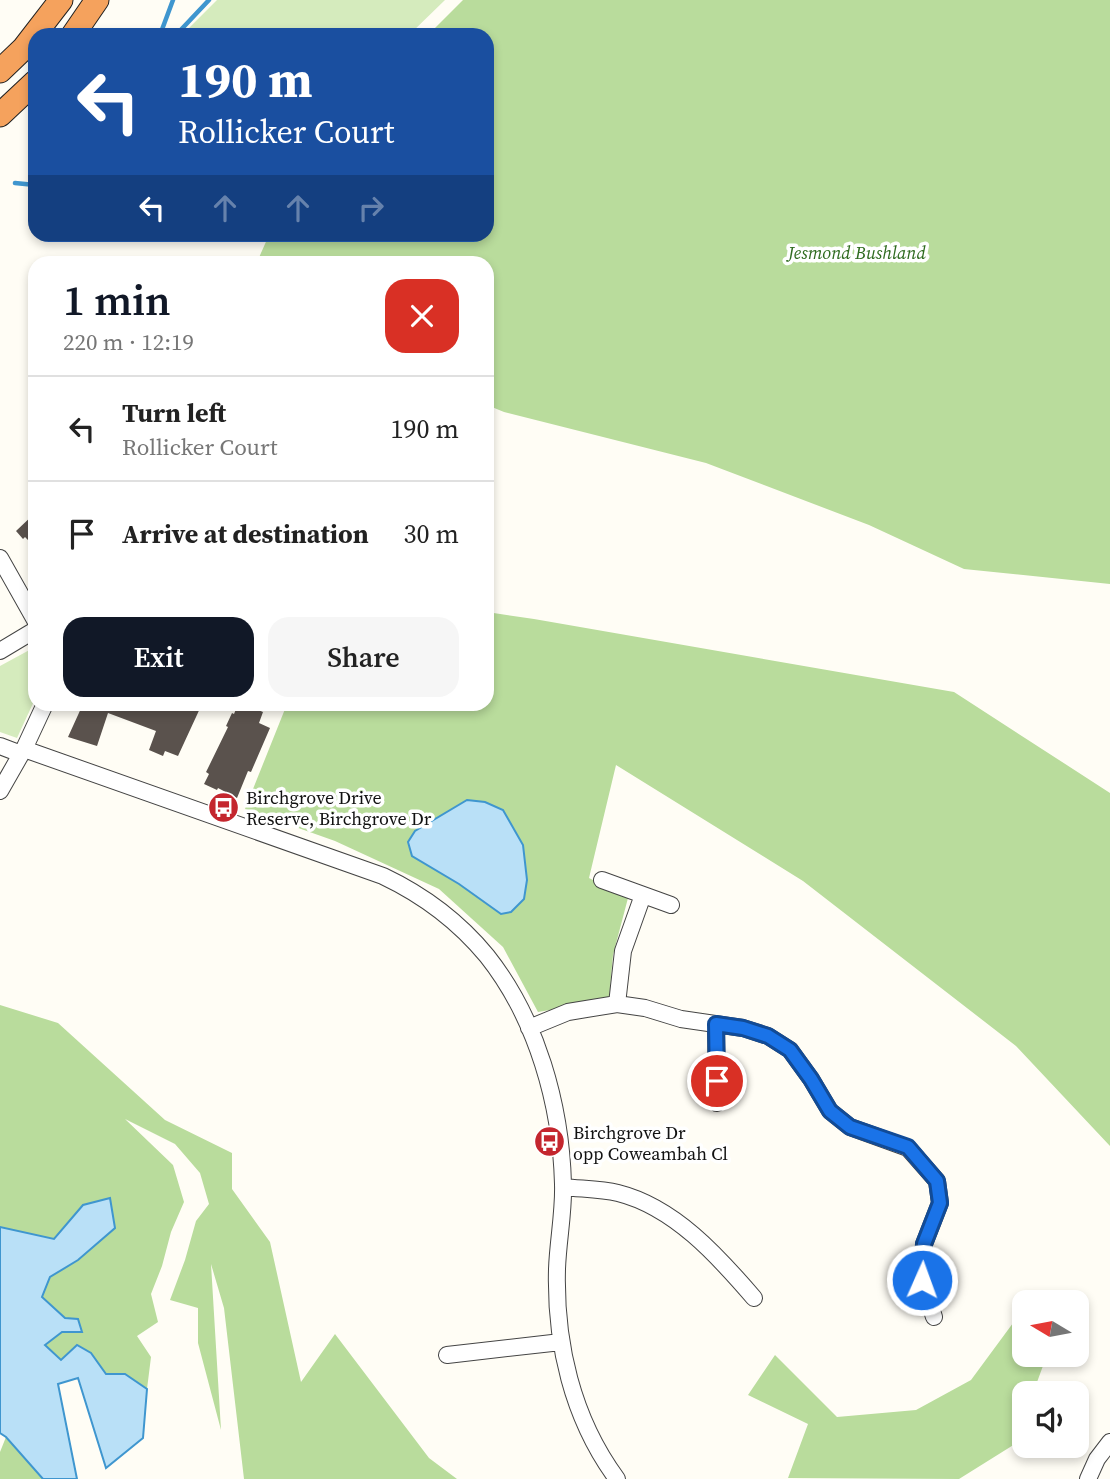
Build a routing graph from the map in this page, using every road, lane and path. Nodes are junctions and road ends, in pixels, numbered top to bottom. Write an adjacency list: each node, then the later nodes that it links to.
1 (61, 0): 3 (highway)
2 (97, 0): 4 (highway)
3 (39, 28)
4 (78, 28)
5 (28, 43): 6 (highway)
6 (24, 48): 7 (highway); 8 (highway)
7 (0, 62)
8 (0, 71)
9 (28, 89): 10 (highway)
10 (0, 115)
11 (0, 558): 12 (street)
12 (28, 608)
13 (28, 634): 14 (street)
14 (0, 651)
15 (42, 711): 17 (street)
16 (0, 746): 17 (street)
17 (22, 752): 18 (street); 24 (street)
18 (0, 790)
19 (602, 880): 20 (street)
20 (643, 895): 21 (street); 22 (street)
21 (671, 905)
22 (617, 1004): 23 (street); 24 (street)
23 (716, 1024): 25 (street); 28 (street)
24 (529, 1028): 26 (street)
25 (717, 1103)
26 (564, 1187): 27 (street); 29 (street)
27 (754, 1298)
28 (934, 1317)
29 (561, 1342): 30 (street); 32 (street)
30 (447, 1355)
31 (1110, 1442): 33 (street)
32 (617, 1479)
33 (1088, 1479)

